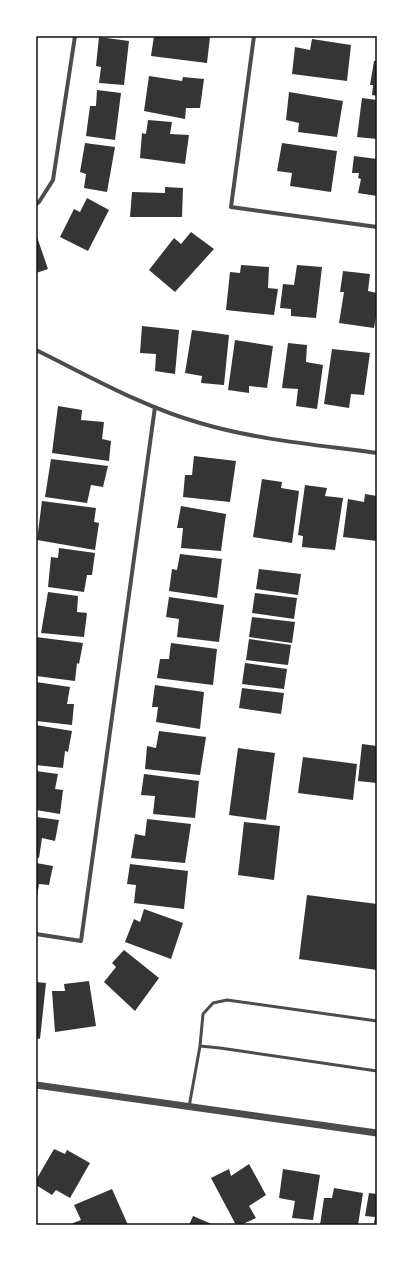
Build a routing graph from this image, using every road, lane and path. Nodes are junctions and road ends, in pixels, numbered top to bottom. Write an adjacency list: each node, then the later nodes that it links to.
1 (75, 36): 3 (street)
2 (254, 36): 4 (street)
3 (36, 204)
4 (377, 228)
5 (36, 350): 6 (street)
6 (155, 408): 7 (street); 8 (street)
7 (377, 453)
8 (36, 934)
9 (377, 1021): 10 (lane)
10 (200, 1046): 11 (lane); 13 (lane)
11 (377, 1071)
12 (36, 1085): 13 (street)
13 (188, 1107): 14 (street)
14 (377, 1133)

